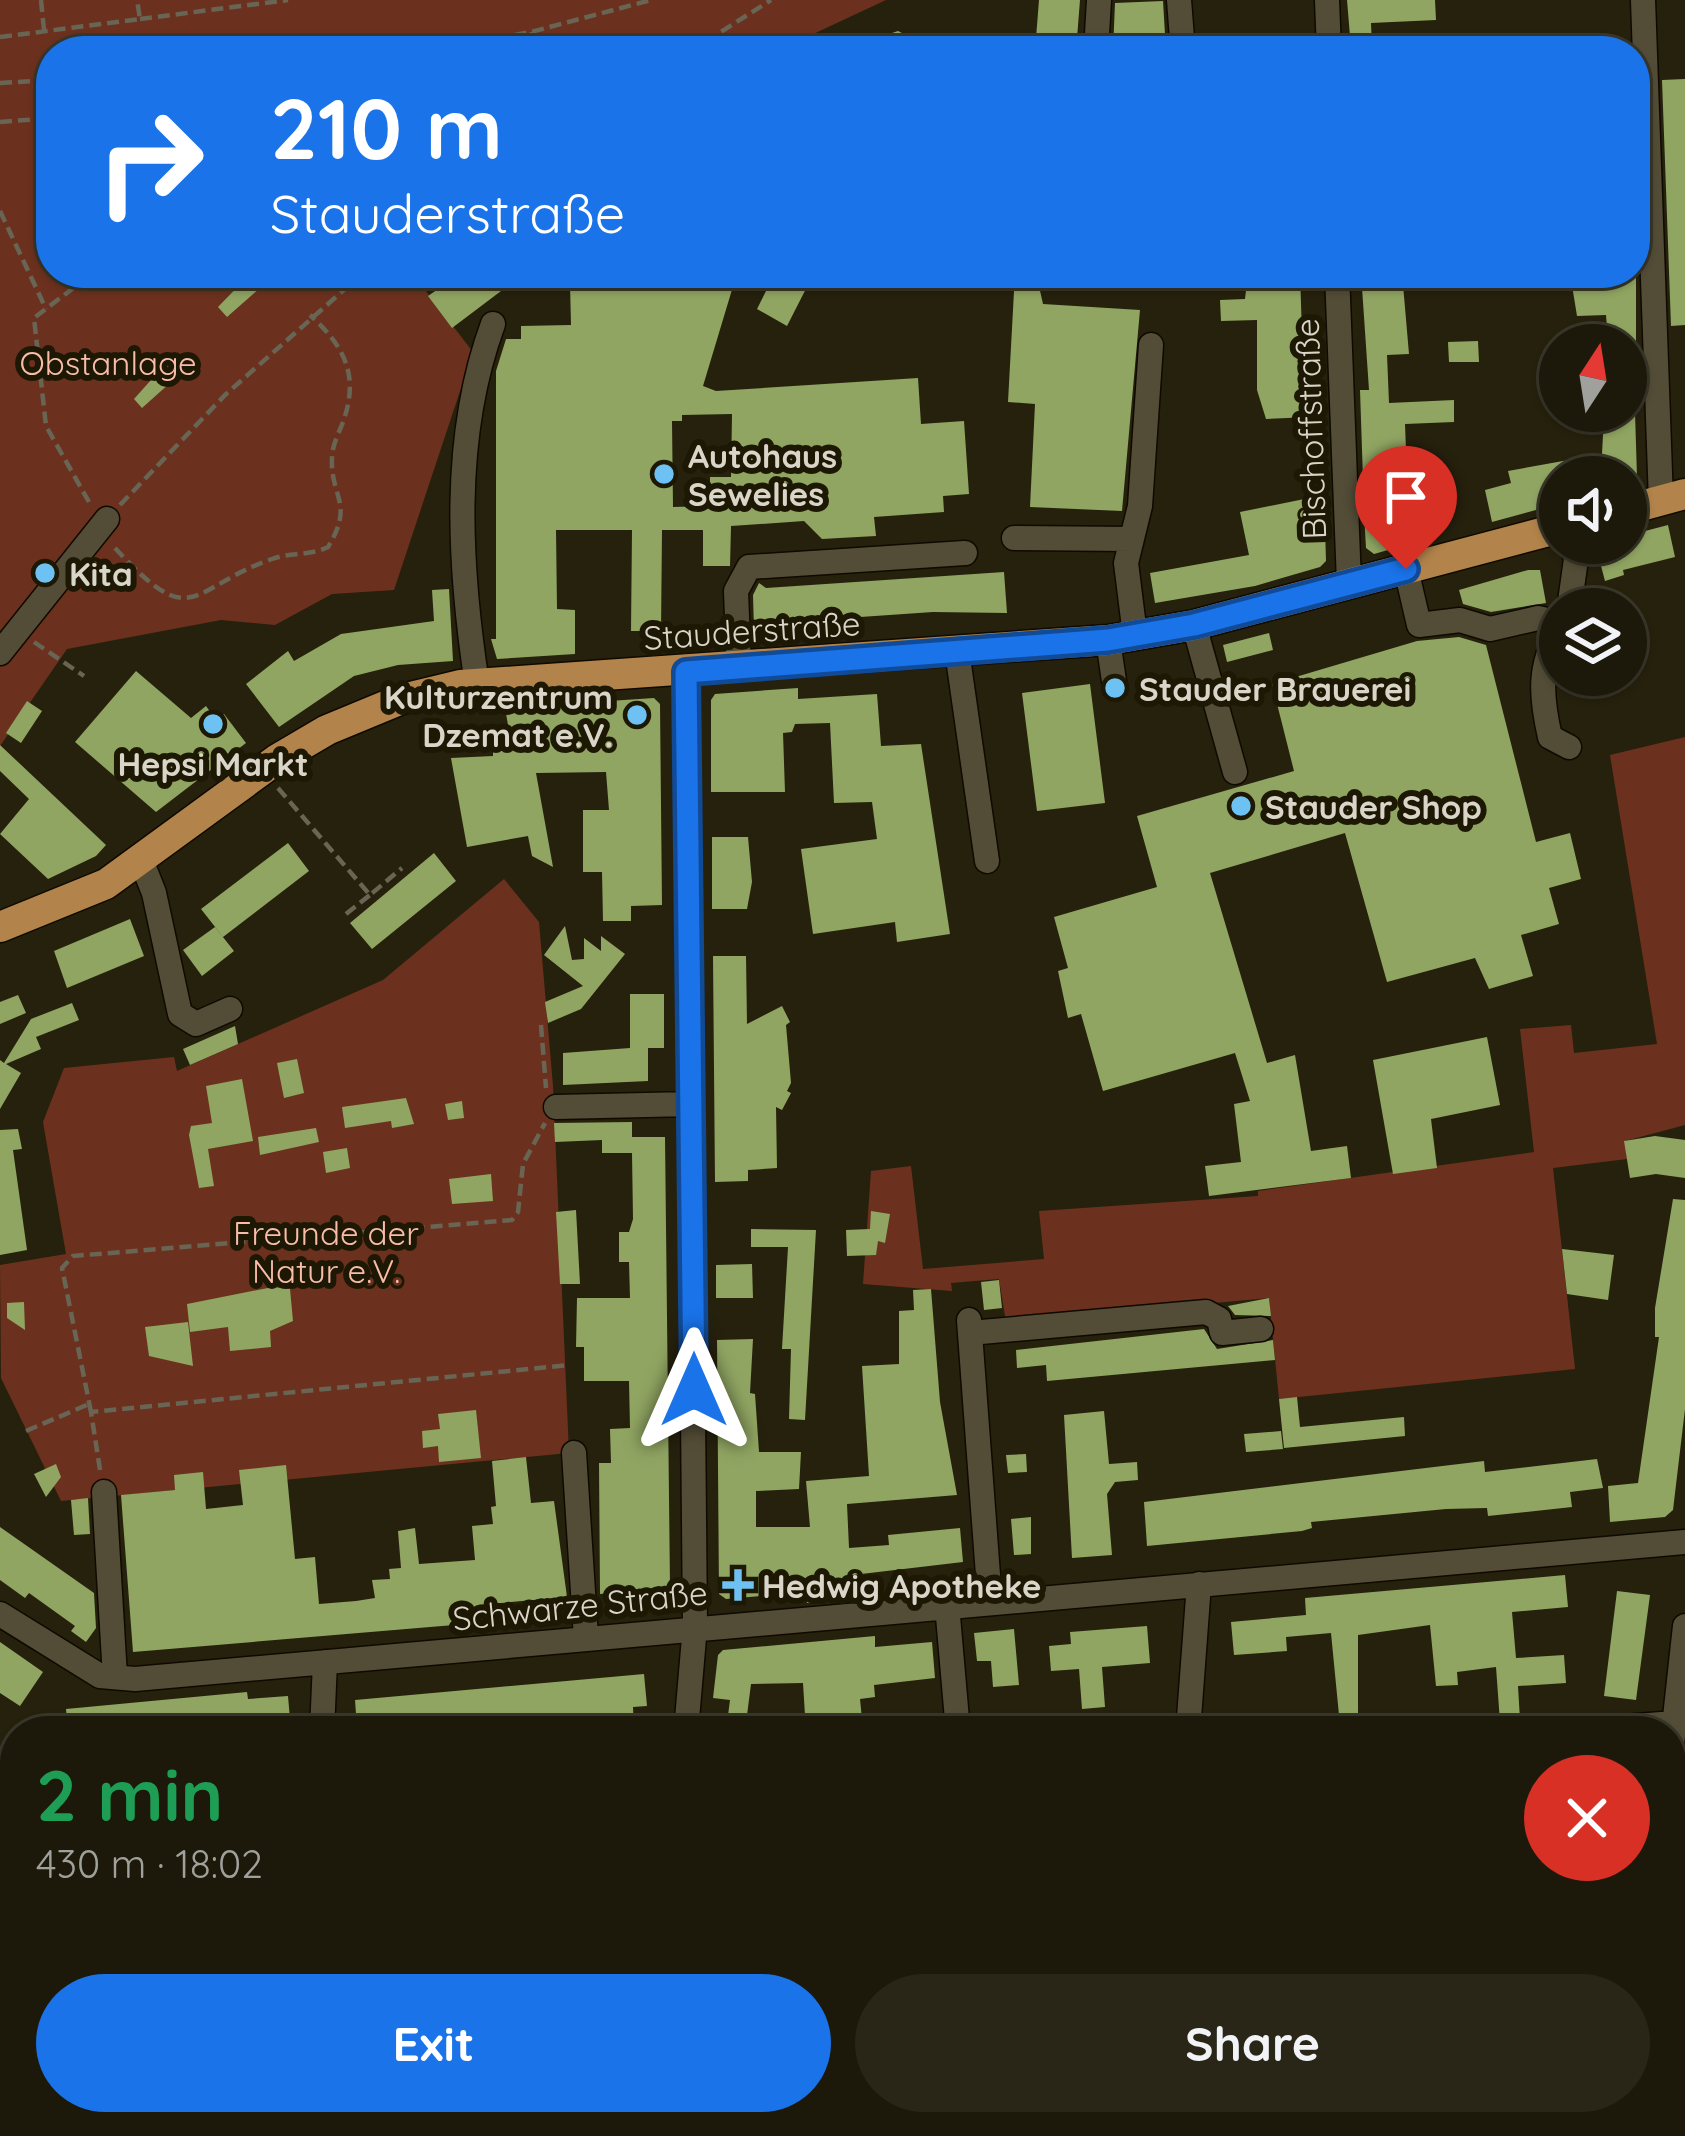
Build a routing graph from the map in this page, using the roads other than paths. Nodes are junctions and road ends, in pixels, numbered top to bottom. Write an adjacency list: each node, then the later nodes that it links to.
1 (1100, 0): 5 (street)
2 (1180, 0): 6 (street)
3 (1327, 0): 7 (street)
4 (1642, 0): 8 (street)
5 (1097, 36)
6 (1183, 36)
7 (1328, 36)
8 (1644, 36)
9 (1650, 129): 13 (street)
10 (1338, 288): 20 (street, Bischoffstraße)
11 (493, 324): 28 (street)
12 (1151, 345): 17 (street)
13 (1673, 498)
14 (104, 522): 25 (street)
15 (1539, 534): 19 (main road, Stauderstraße)
16 (1014, 538): 17 (street)
17 (1131, 538): 23 (street)
18 (965, 553): 26 (street)
19 (1406, 569): 20 (main road, Stauderstraße); 21 (street)
20 (1349, 583): 22 (main road, Stauderstraße)
21 (1539, 618)
22 (1194, 625): 23 (main road, Stauderstraße); 32 (street)
23 (1122, 638): 24 (main road, Stauderstraße); 29 (street)
24 (957, 651): 26 (main road, Stauderstraße); 34 (street)
25 (0, 653)
26 (739, 668): 27 (main road, Stauderstraße)
27 (686, 672): 28 (main road, Stauderstraße); 37 (street)
28 (477, 684): 33 (main road, Stauderstraße)
29 (1115, 688)
30 (1541, 696): 31 (street)
31 (1569, 747)
32 (1235, 772)
33 (141, 860): 35 (main road, Stauderstraße); 36 (street)
34 (987, 861)
35 (0, 927)
36 (230, 1009)
37 (691, 1104): 38 (street); 47 (street)
38 (550, 1105)
39 (1262, 1329): 44 (street)
40 (574, 1453): 49 (street)
41 (104, 1492): 51 (street)
42 (1685, 1542): 43 (street, Schwarze Straße)
43 (1198, 1584): 44 (street, Schwarze Straße); 55 (street)
44 (990, 1602): 45 (street, Schwarze Straße)
45 (946, 1606): 47 (street, Schwarze Straße); 54 (street)
46 (0, 1614): 51 (street, Schwarze Straße)
47 (694, 1626): 49 (street, Schwarze Straße); 53 (street)
48 (1685, 1626): 56 (street)
49 (586, 1638): 50 (street, Schwarze Straße)
50 (325, 1662): 51 (street, Schwarze Straße); 52 (street)
51 (116, 1677)
52 (323, 1716)
53 (687, 1716)
54 (957, 1716)
55 (1189, 1716)
56 (1676, 1716)

